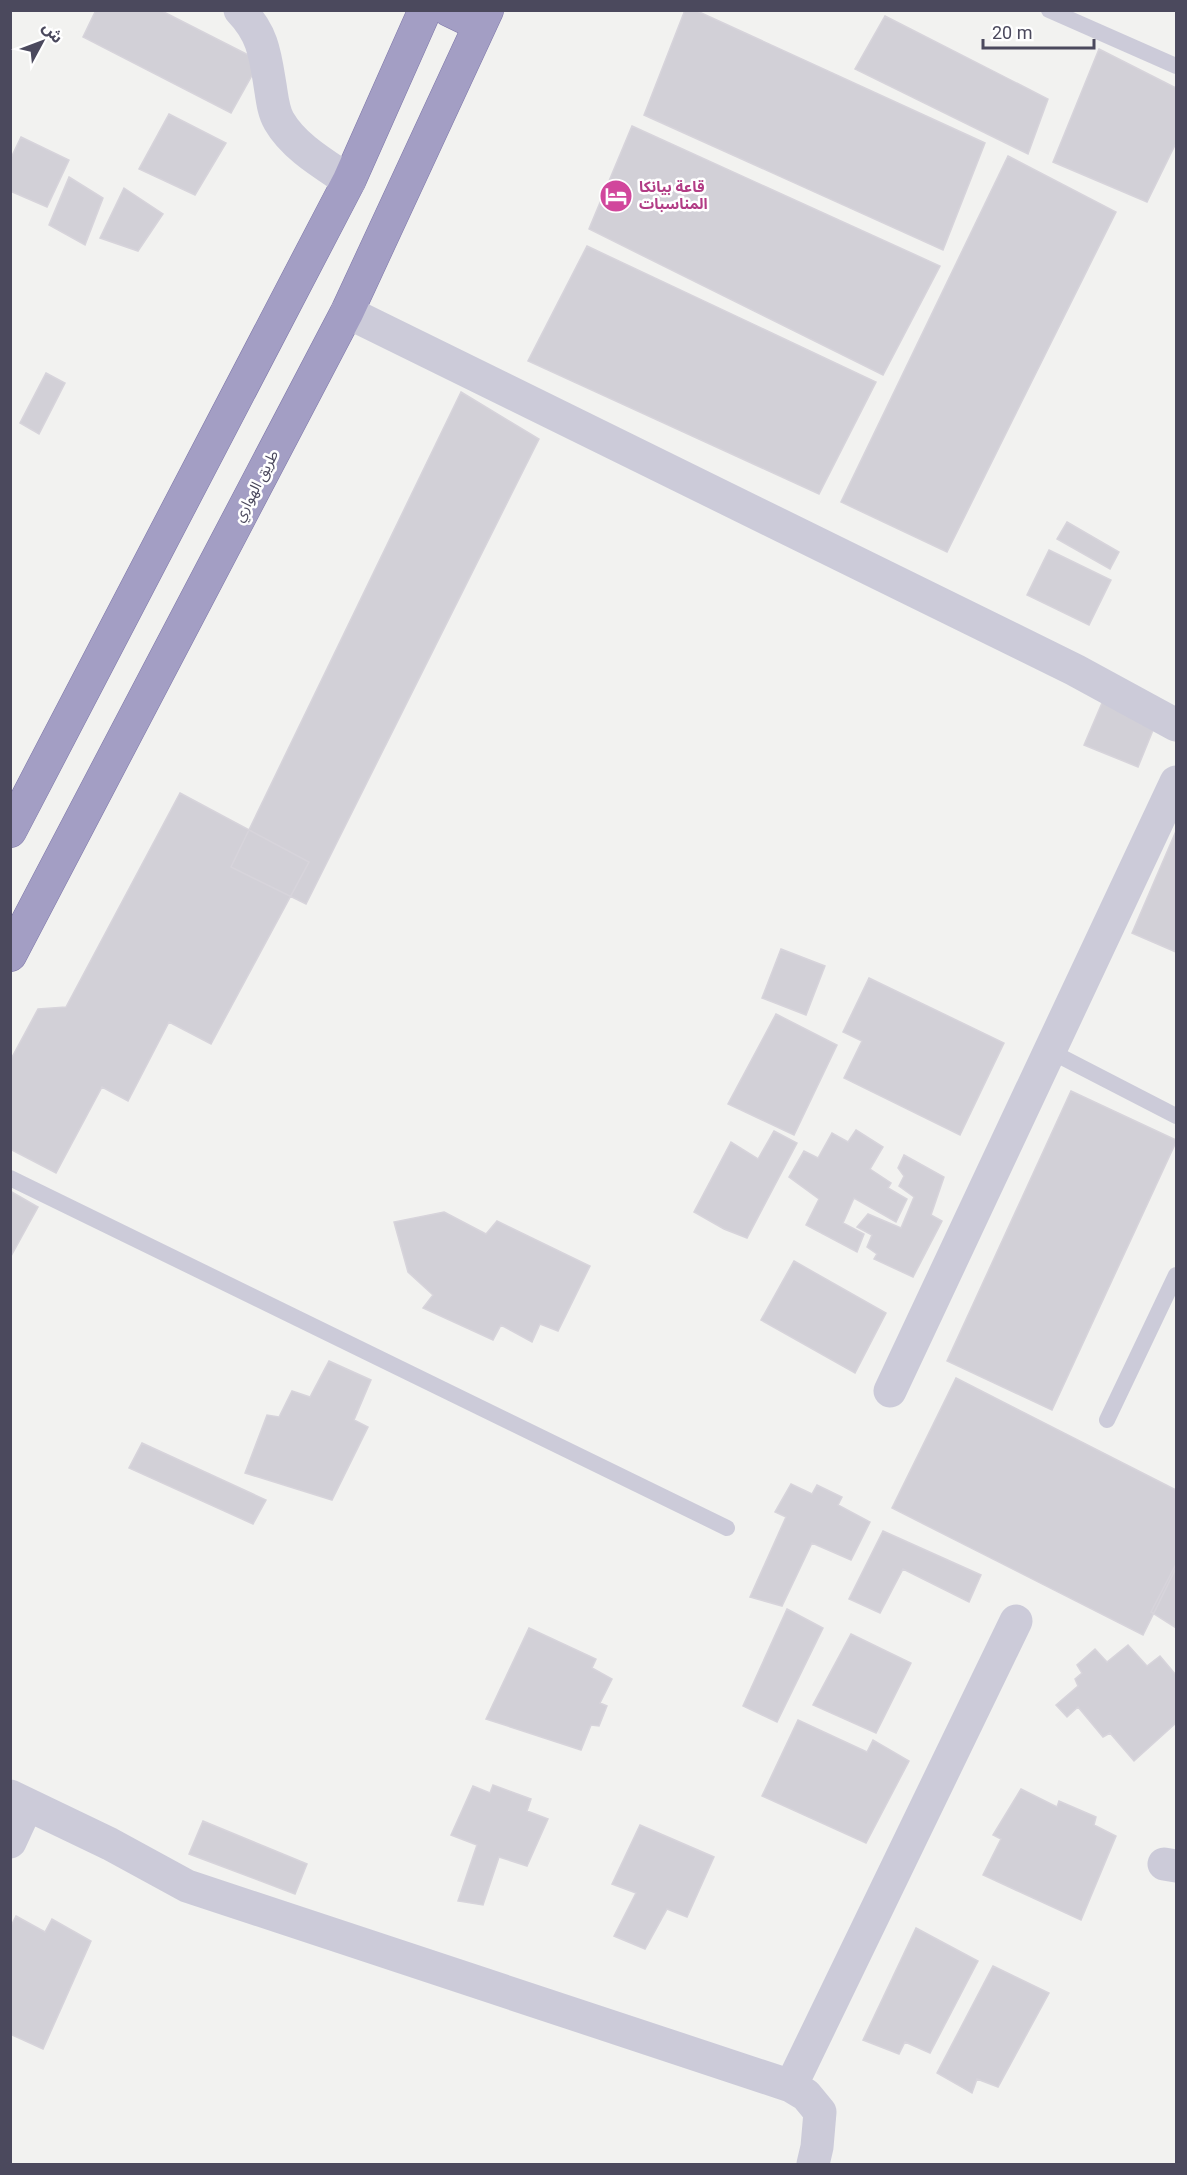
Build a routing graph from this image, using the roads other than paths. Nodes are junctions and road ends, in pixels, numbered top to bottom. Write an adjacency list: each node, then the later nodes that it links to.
1 (240, 10): 7 (street)
2 (424, 10): 7 (highway)
3 (449, 10): 5 (highway)
4 (1049, 10): 6 (lane)
5 (484, 18): 8 (highway, طريق الهواري)
6 (1176, 66)
7 (348, 181): 11 (highway)
8 (347, 312): 9 (street); 12 (highway, طريق الهواري)
9 (1176, 725)
10 (1176, 782): 13 (street)
11 (10, 831)
12 (10, 955)
13 (1050, 1051): 14 (lane); 17 (street)
14 (1176, 1116)
15 (10, 1178): 19 (lane)
16 (1176, 1275): 18 (lane)
17 (890, 1390)
18 (1107, 1420)
19 (727, 1528)
20 (1016, 1621): 23 (street)
21 (19, 1800): 22 (street); 23 (street)
22 (10, 1842)
23 (791, 2086): 24 (street)
24 (813, 2164)

